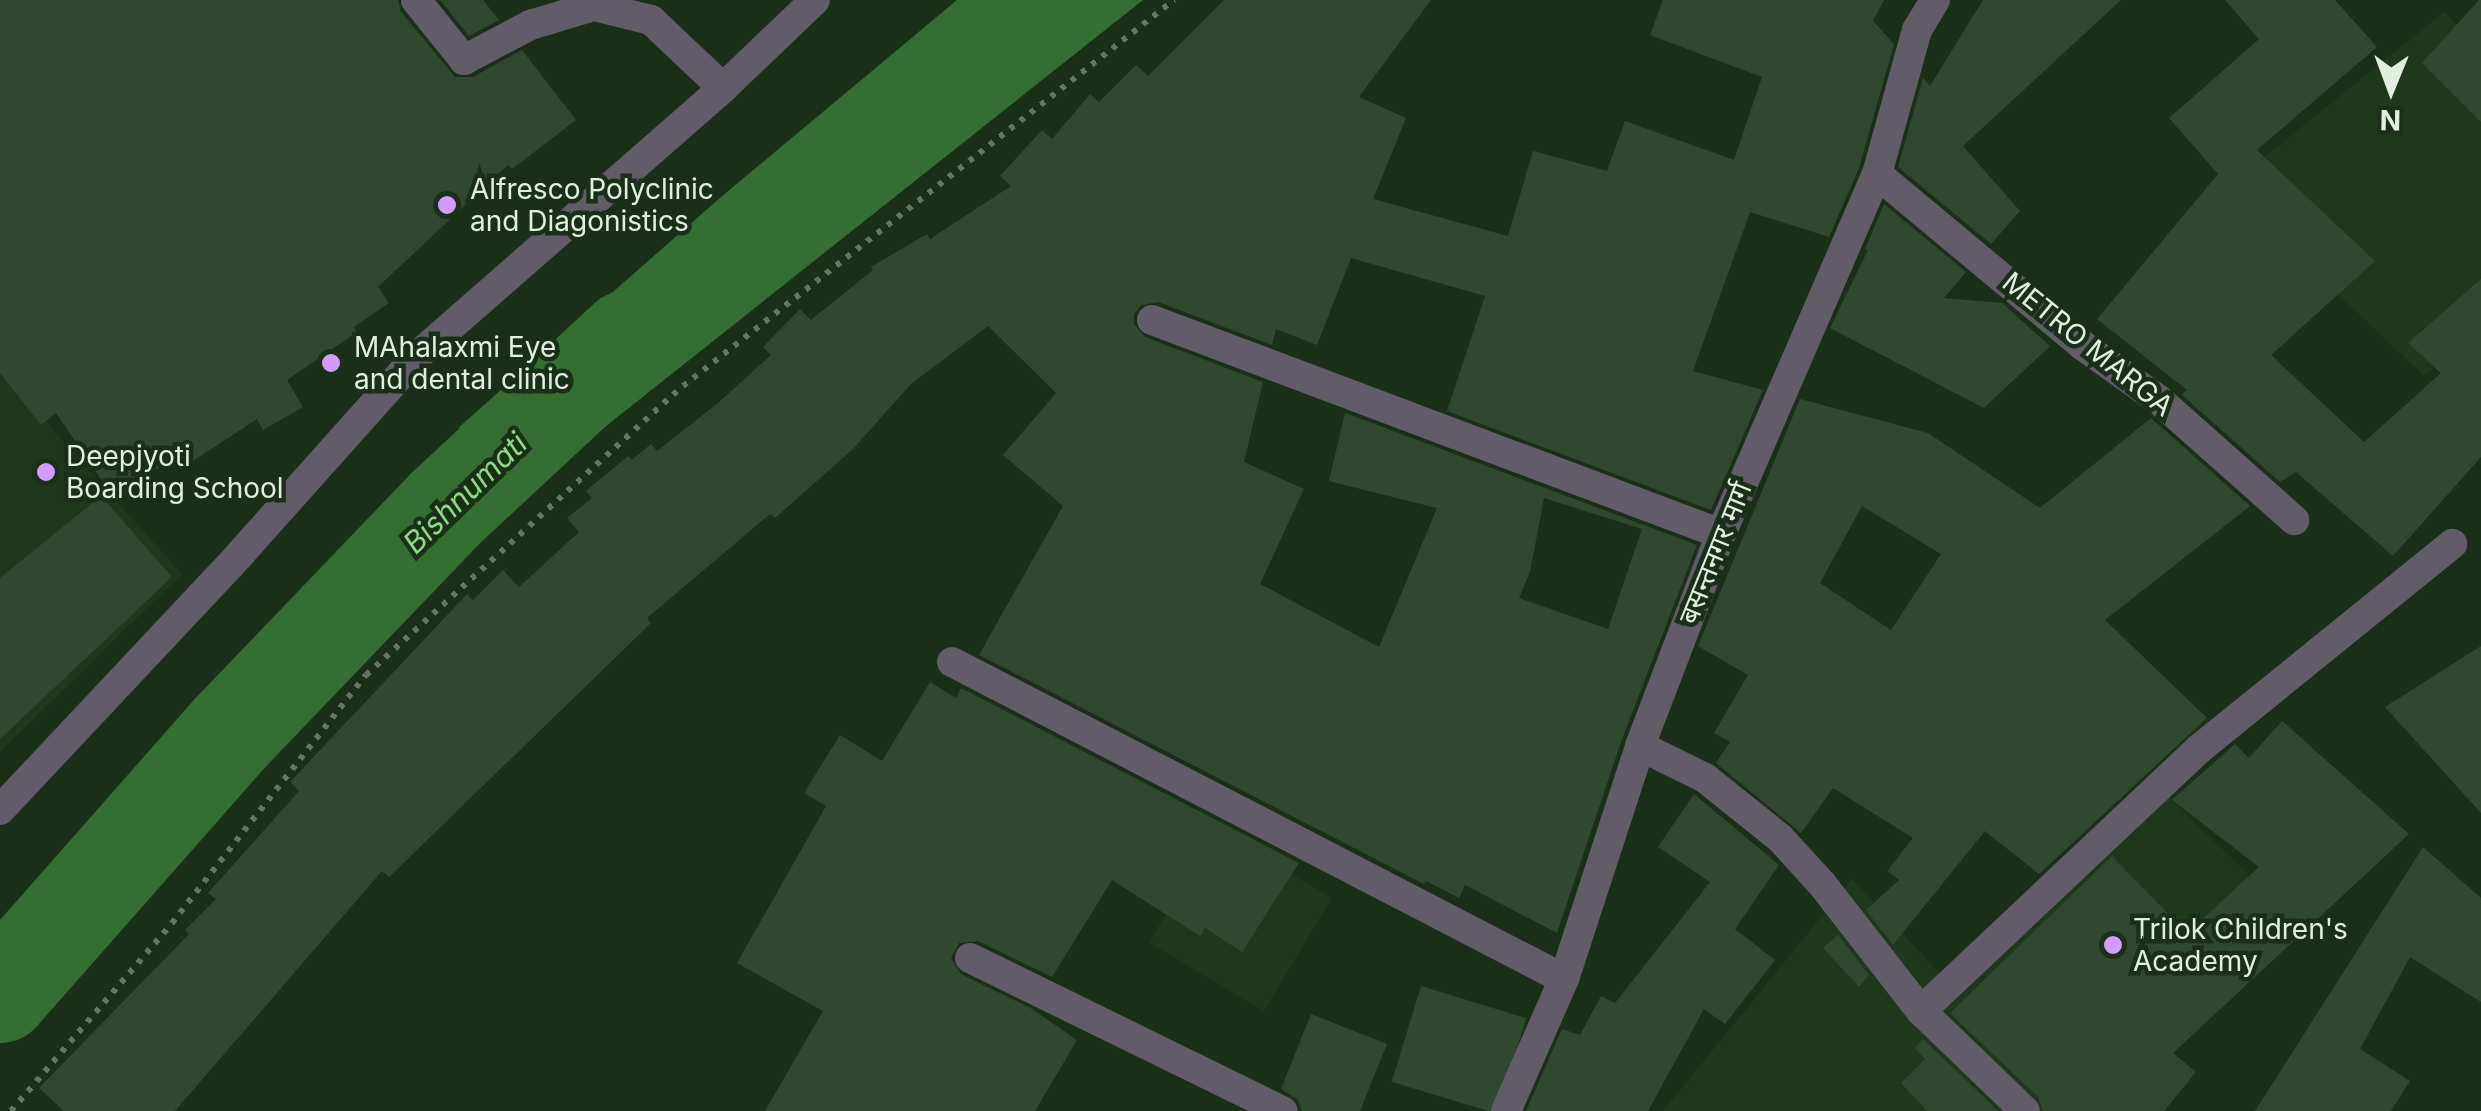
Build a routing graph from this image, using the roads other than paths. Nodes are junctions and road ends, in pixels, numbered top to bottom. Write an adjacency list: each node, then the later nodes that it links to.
1 (416, 0): 4 (street)
2 (815, 0): 4 (street)
3 (1935, 0): 5 (street, बसन्तनगर मार्ग)
4 (723, 88): 12 (street)
5 (1877, 174): 7 (street, METRO MARGA); 8 (street, बसन्तनगर मार्ग)
6 (1152, 320): 8 (street)
7 (2294, 520)
8 (1721, 534): 11 (street, बसन्तनगर मार्ग)
9 (2452, 544): 15 (street)
10 (952, 662): 14 (street)
11 (1640, 746): 14 (street, बसन्तनगर मार्ग); 15 (street)
12 (0, 810)
13 (970, 958): 16 (street)
14 (1564, 979): 17 (street, बसन्तनगर मार्ग)
15 (1920, 1011): 18 (street)
16 (1283, 1111)
17 (1506, 1111)
18 (2025, 1111)

